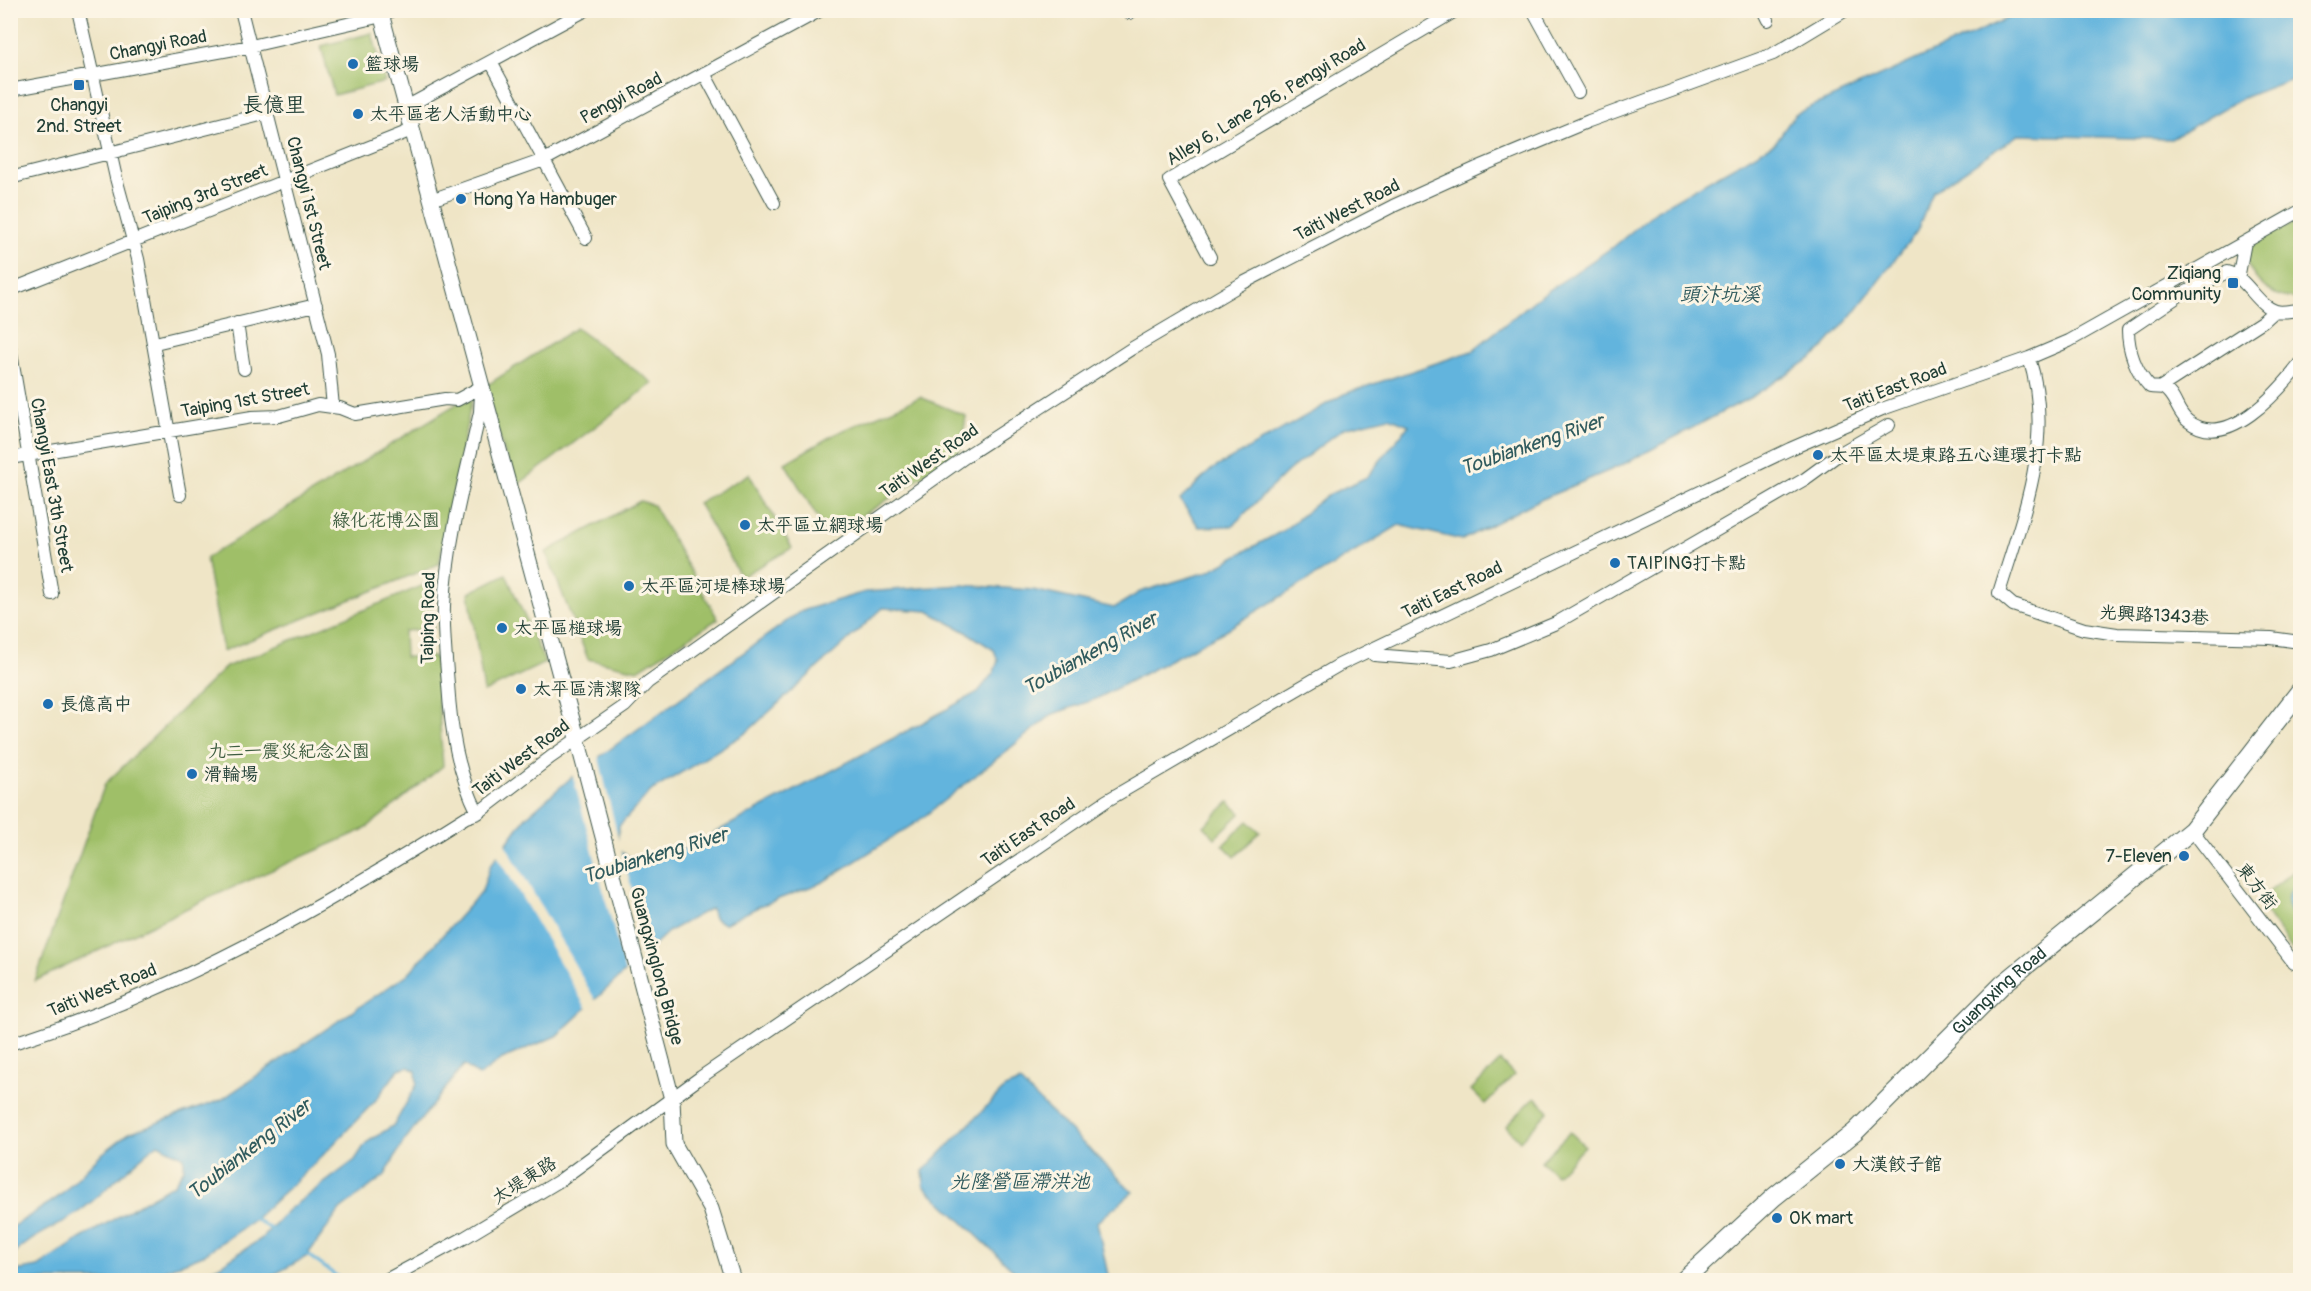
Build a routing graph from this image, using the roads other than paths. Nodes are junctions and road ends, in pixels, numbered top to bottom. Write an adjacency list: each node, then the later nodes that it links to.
1 (78, 10): 12 (street)
2 (241, 10): 9 (street, Changyi 1st Street)
3 (586, 10): 10 (street)
4 (821, 10): 11 (street, Pengyi Road)
5 (1457, 10): 28 (street, Alley 6, Lane 296, Pengyi Road)
6 (1533, 10): 14 (street)
7 (1846, 10): 52 (street, Taiti West Road)
8 (385, 12): 9 (street, Changyi Road); 15 (street, Taiping Road)
9 (250, 46): 12 (street, Changyi Road); 16 (street, Changyi 1st Street)
10 (491, 62): 15 (street); 19 (street)
11 (704, 73): 19 (street, Pengyi Road); 23 (street)
12 (93, 76): 13 (street, Changyi Road); 18 (street)
13 (10, 90)
14 (1578, 92)
15 (406, 107): 17 (street, Taiping Road)
16 (268, 113): 18 (street); 21 (street, Changyi 1st Street)
17 (412, 130): 21 (street, Taiping 3rd Street); 22 (street, Taiping Road)
18 (111, 152): 20 (street); 26 (street)
19 (544, 159): 22 (street, Pengyi Road); 25 (street)
20 (10, 178)
21 (285, 182): 26 (street, Taiping 3rd Street); 31 (street, Changyi 1st Street)
22 (430, 200): 40 (street, Taiping Road)
23 (774, 203)
24 (2301, 211): 27 (street, Taiti East Road)
25 (586, 238)
26 (134, 242): 30 (street, Taiping 3rd Street); 35 (street)
27 (2245, 246): 29 (street); 37 (street, Taiti East Road)
28 (1210, 257)
29 (2238, 279): 33 (street); 41 (street)
30 (10, 290)
31 (316, 305): 34 (street); 42 (street, Changyi 1st Street)
32 (2300, 310): 33 (street)
33 (2274, 311): 41 (street)
34 (237, 323): 35 (street); 39 (street)
35 (155, 343): 44 (street)
36 (10, 347): 45 (street, Changyi East 3th Street)
37 (2029, 358): 49 (street, 光興路1343巷); 57 (street, Taiti East Road)
38 (2301, 364): 41 (street)
39 (244, 369)
40 (481, 387): 42 (street, Taiping 1st Street); 52 (street, Taiping Road); 53 (street, Taiping Road)
41 (2161, 387)
42 (333, 407): 44 (street, Taiping 1st Street)
43 (1889, 425): 50 (street)
44 (170, 431): 45 (street, Taiping 1st Street); 47 (street)
45 (28, 455): 46 (street, Taiping 1st Street); 48 (street, Changyi East 3th Street)
46 (10, 458)
47 (180, 495)
48 (52, 594)
49 (2301, 642)
50 (1374, 655)
51 (2301, 691): 54 (main road, Guangxing Road)
52 (578, 738): 53 (street, Taiti West Road); 57 (street, Guangxinglong Bridge)
53 (478, 813): 56 (street, Taiti West Road)
54 (2192, 830): 55 (street, 東方街); 60 (main road, Guangxing Road)
55 (2294, 963)
56 (10, 1044)
57 (672, 1099): 58 (street, 太堤東路); 59 (street, Guangxinglong Bridge)
58 (386, 1281)
59 (733, 1281)
60 (1684, 1281)

